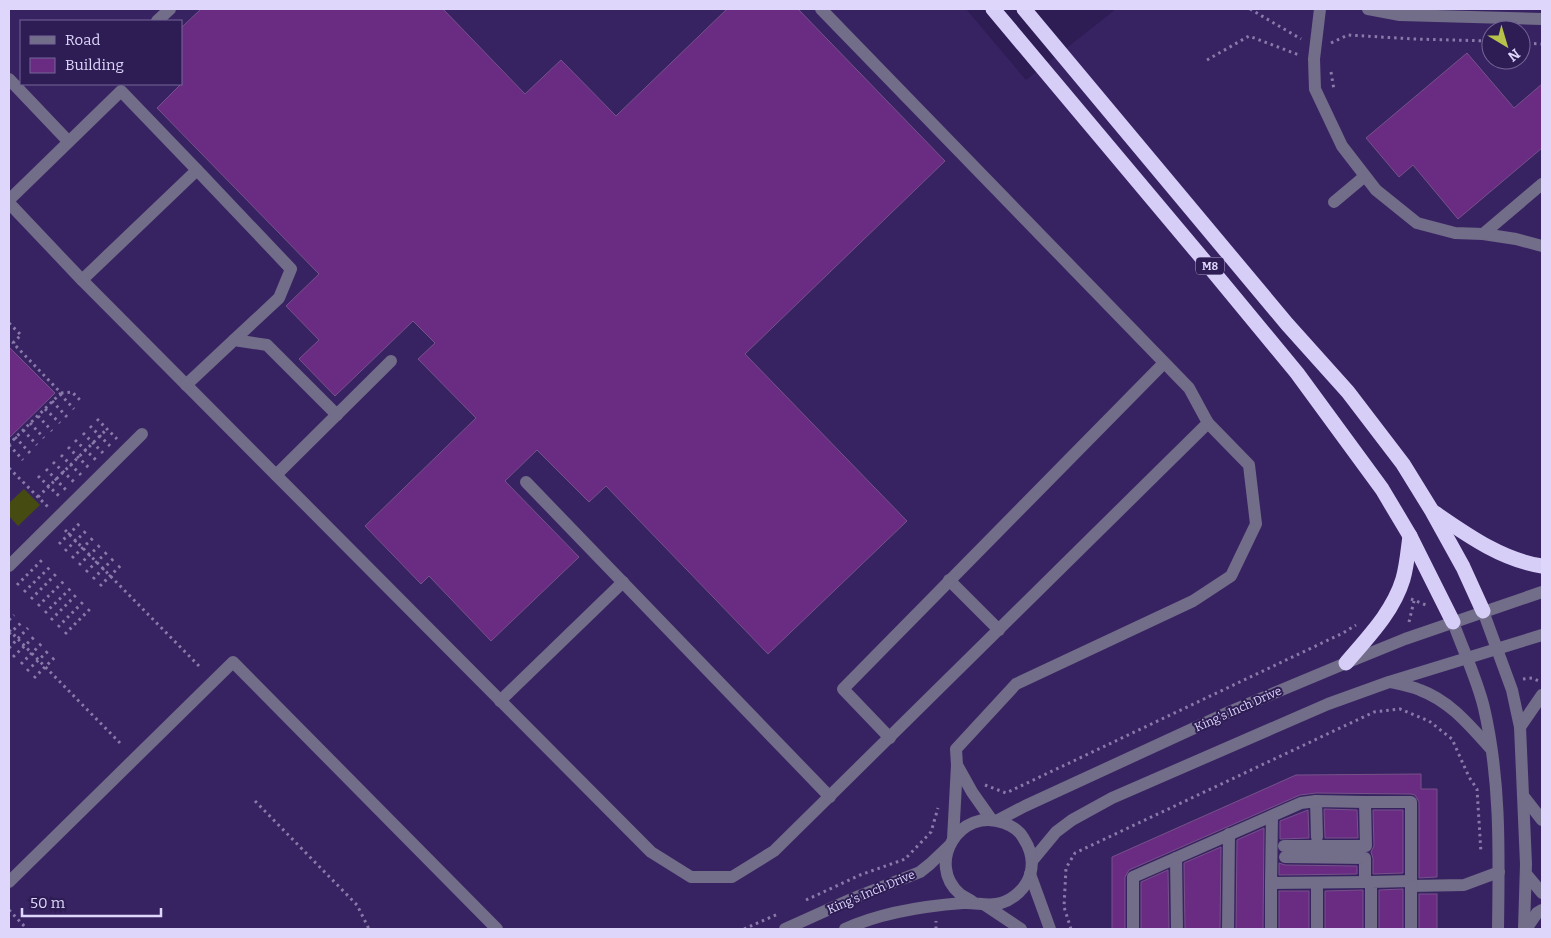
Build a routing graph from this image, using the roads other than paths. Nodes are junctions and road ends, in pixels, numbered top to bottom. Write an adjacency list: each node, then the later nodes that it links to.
1 (170, 9): 8 (street)
2 (821, 9): 22 (street)
3 (993, 9): 30 (highway, M8)
4 (1024, 9): 29 (highway, M8)
5 (1320, 9): 13 (street)
6 (1368, 9): 7 (street)
7 (1542, 19)
8 (158, 20)
9 (9, 79): 11 (street)
10 (123, 87): 11 (street); 12 (street)
11 (68, 141): 15 (street)
12 (197, 170): 19 (street); 20 (street)
13 (1365, 176): 16 (street); 17 (street)
14 (1542, 184): 17 (street)
15 (9, 201): 19 (street)
16 (1334, 202)
17 (1483, 234): 18 (street)
18 (1542, 246)
19 (82, 280): 23 (street)
20 (234, 340): 23 (street); 24 (street)
21 (391, 361): 24 (street)
22 (1164, 363): 25 (street); 33 (street)
23 (186, 385): 27 (street)
24 (337, 415): 27 (street)
25 (1208, 424): 38 (street); 49 (street)
26 (142, 434): 31 (street)
27 (276, 475): 45 (street)
28 (526, 482): 34 (street)
29 (1432, 511): 32 (highway, M8); 36 (highway, M8)
30 (1410, 536): 37 (highway, M8); 42 (highway)
31 (9, 566)
32 (1542, 566)
33 (948, 580): 38 (street); 47 (street)
34 (623, 582): 45 (street); 50 (street)
35 (1542, 592): 36 (street, King's Inch Drive)
36 (1483, 611): 37 (street, King's Inch Drive); 40 (street)
37 (1453, 622): 41 (street); 42 (street, King's Inch Drive)
38 (999, 630): 47 (street)
39 (1542, 635): 40 (street, King's Inch Drive)
40 (1498, 650): 41 (street, King's Inch Drive); 46 (street)
41 (1467, 659): 43 (street, King's Inch Drive); 48 (street)
42 (1346, 663): 55 (street, King's Inch Drive)
43 (1389, 682): 48 (street); 61 (street, King's Inch Drive)
44 (1542, 695): 46 (street)
45 (500, 701): 50 (street)
46 (1520, 727): 51 (street)
47 (890, 738): 50 (street)
48 (1491, 749): 62 (street)
49 (957, 765): 55 (street); 59 (street)
50 (830, 796)
51 (1524, 797): 56 (street); 63 (street)
52 (1316, 801): 53 (street); 54 (street); 58 (street)
53 (1365, 802): 65 (street); 68 (street)
54 (1272, 816): 57 (street); 66 (street)
55 (994, 820): 59 (street, King's Inch Drive); 61 (street)
56 (1542, 820)
57 (1228, 834): 60 (street); 79 (street)
58 (1317, 837)
59 (951, 842): 70 (street); 73 (street, King's Inch Drive)
60 (1176, 858): 77 (street); 78 (street)
61 (1031, 868): 70 (street, King's Inch Drive); 76 (street)
62 (1499, 872): 68 (street); 84 (street)
63 (1527, 875): 69 (street); 85 (street)
64 (9, 882): 72 (street)
65 (1368, 882): 67 (street); 68 (street); 82 (street)
66 (1271, 883): 67 (street); 80 (street)
67 (1317, 883): 81 (street)
68 (1411, 884): 83 (street)
69 (1542, 893)
70 (979, 903): 74 (street, King's Inch Drive); 75 (street)
71 (1542, 910): 85 (street)
72 (497, 929)
73 (785, 929)
74 (845, 929)
75 (1021, 929)
76 (1050, 929)
77 (1133, 929)
78 (1176, 929)
79 (1228, 929)
80 (1271, 929)
81 (1317, 929)
82 (1371, 929)
83 (1410, 929)
84 (1498, 929)
85 (1525, 929)

